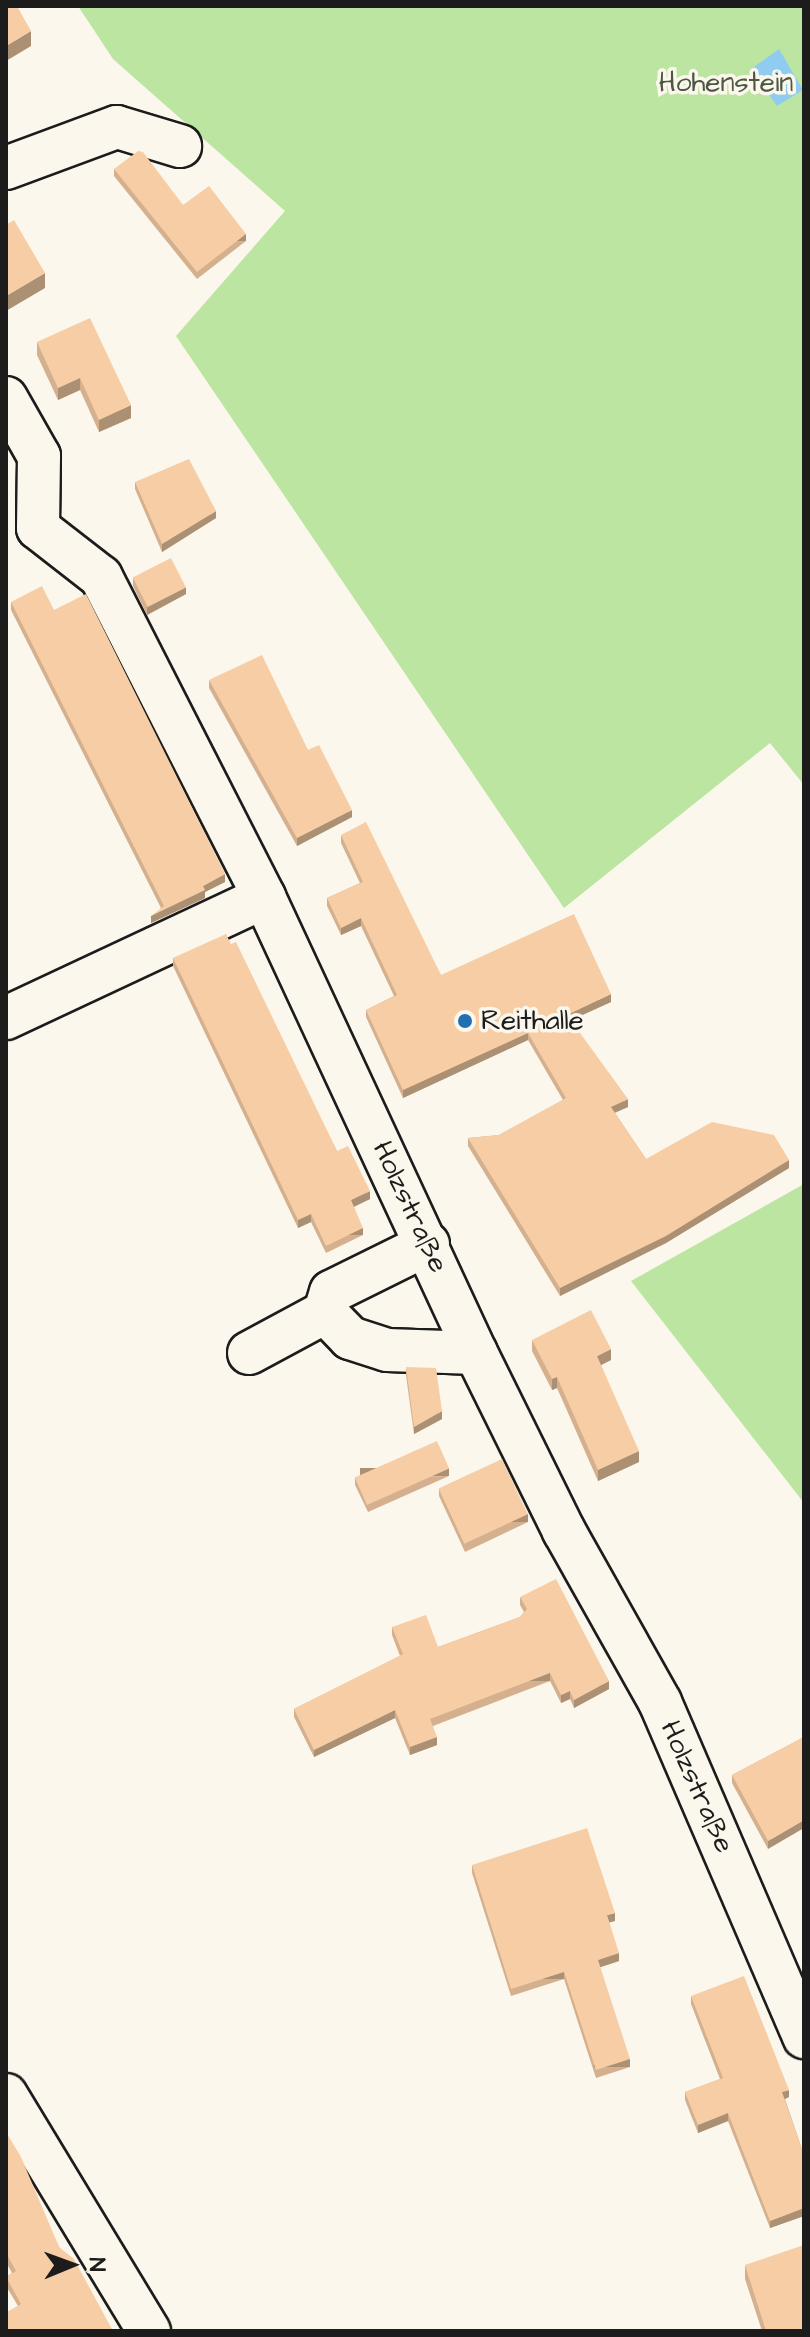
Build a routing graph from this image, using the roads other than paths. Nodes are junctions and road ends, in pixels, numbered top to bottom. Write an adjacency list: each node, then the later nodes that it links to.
1 (180, 146): 2 (street)
2 (6, 168)
3 (6, 398): 4 (street, Holzstraße)
4 (264, 897): 5 (street); 6 (street, Holzstraße)
5 (6, 1018)
6 (428, 1244): 7 (street); 9 (street, Holzstraße)
7 (325, 1312): 8 (street); 9 (street)
8 (249, 1353)
9 (476, 1353): 10 (street, Holzstraße)
10 (804, 2037)
11 (6, 2095): 12 (street)
12 (149, 2331)

